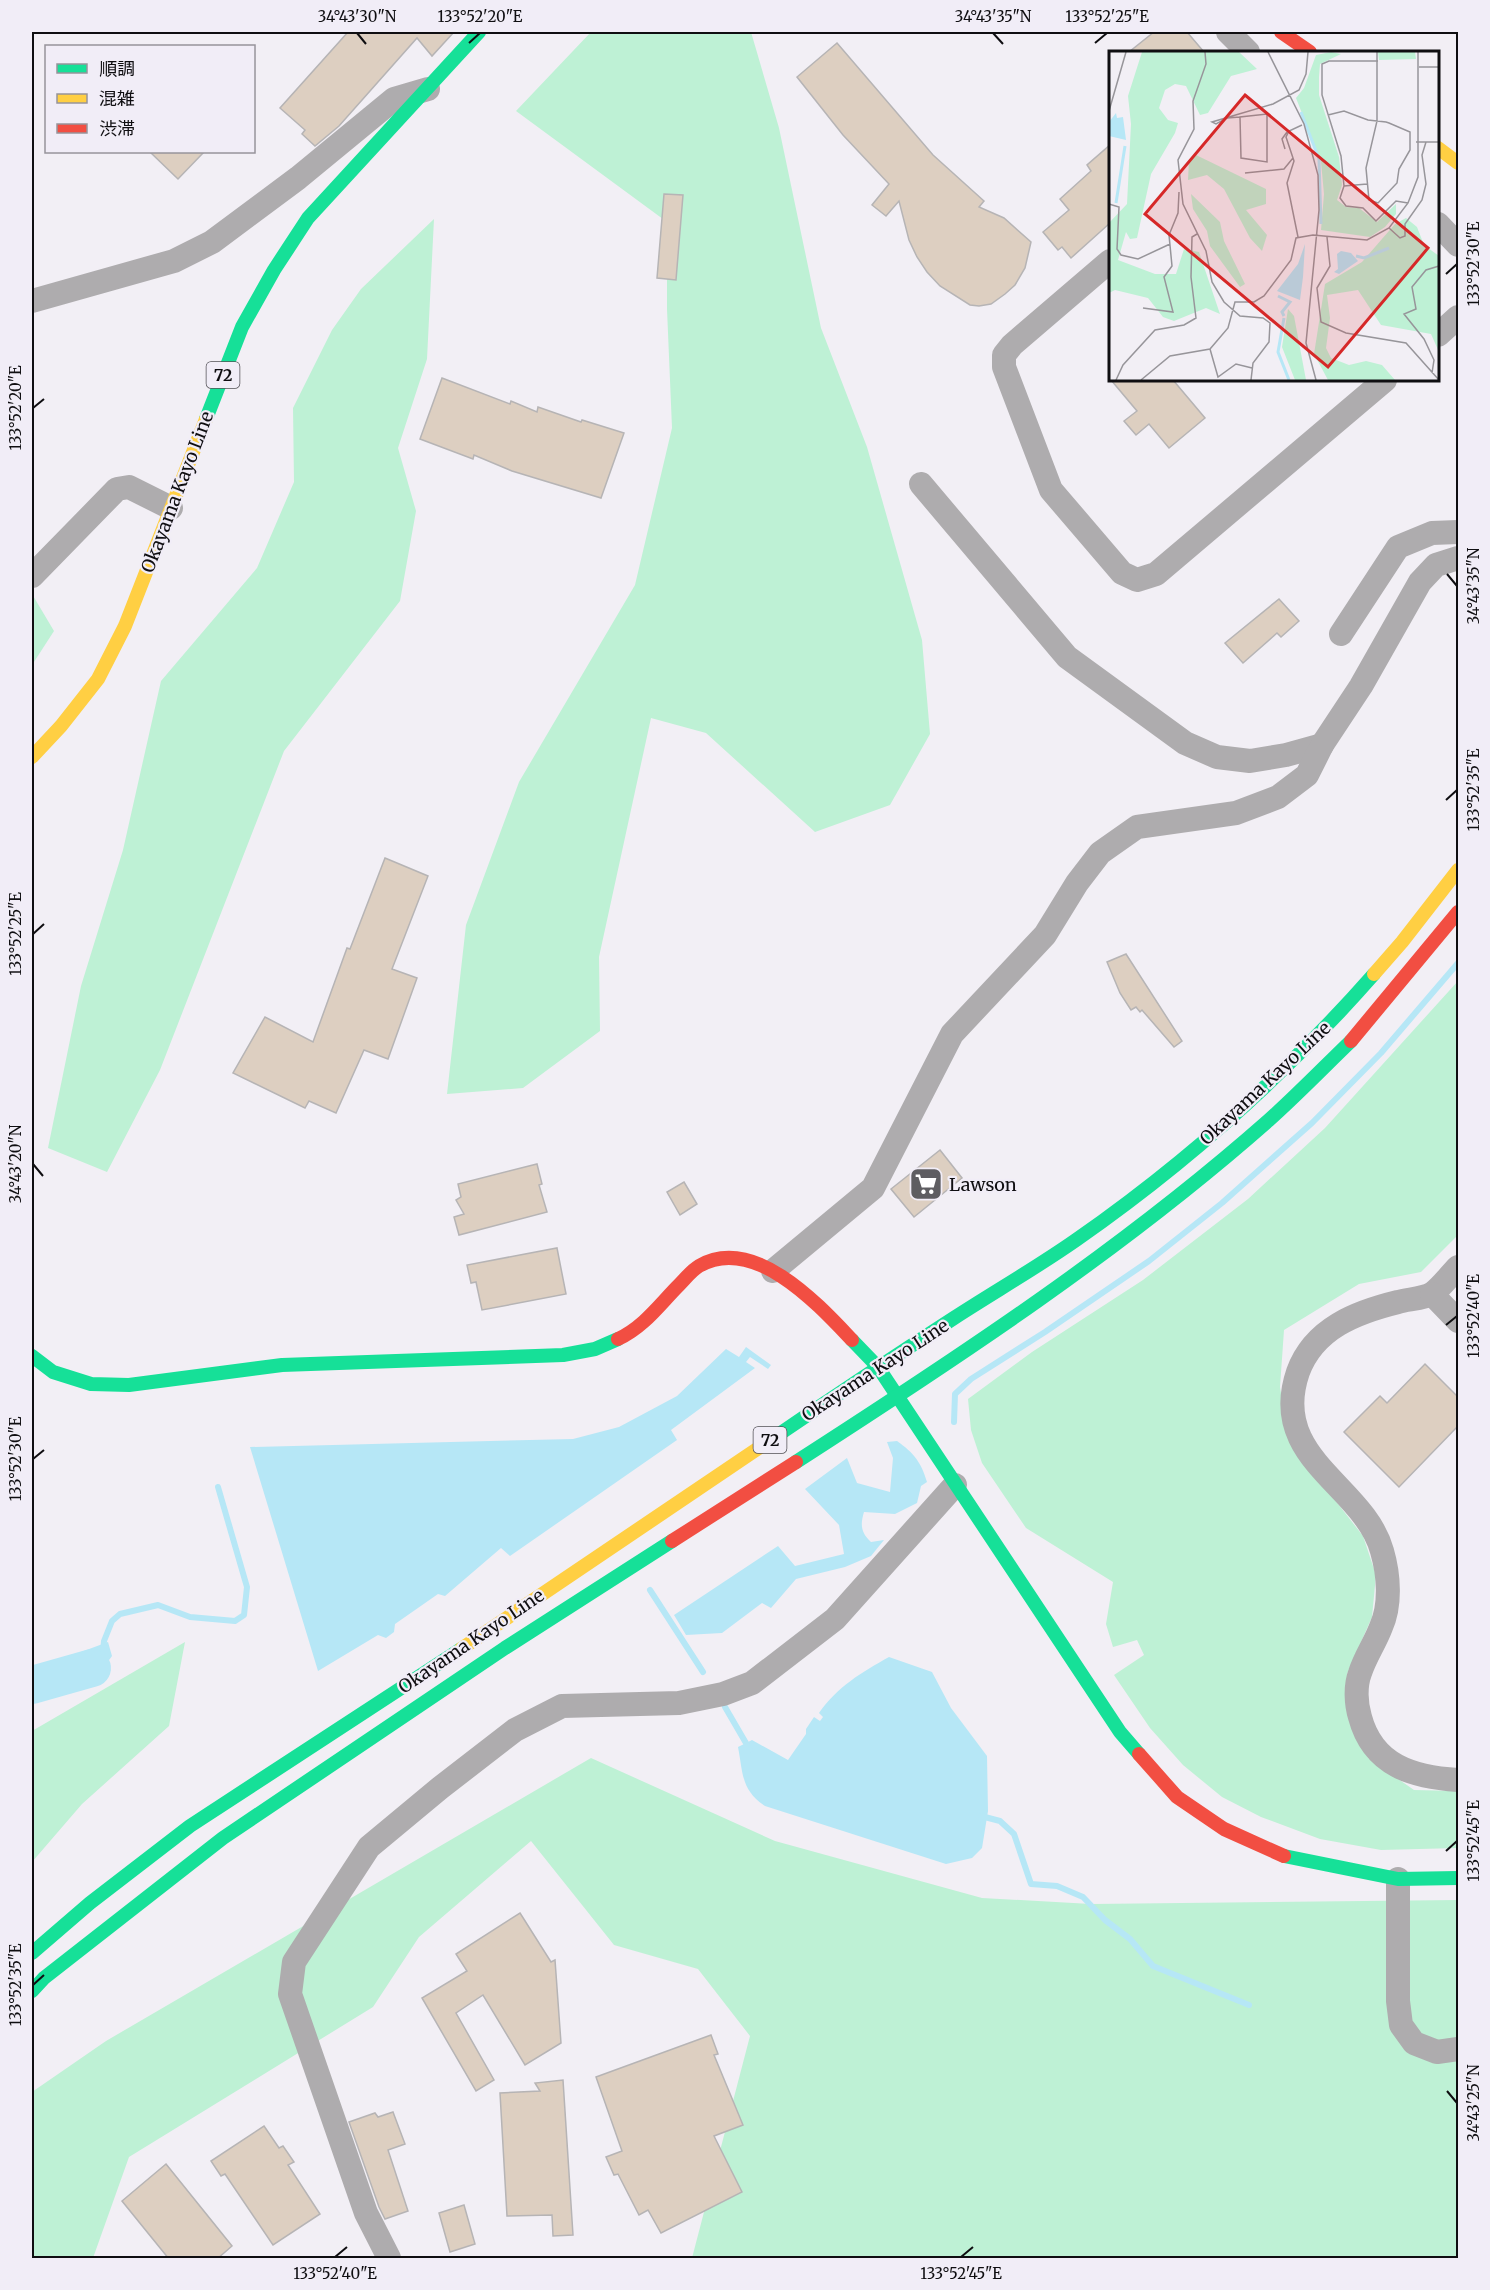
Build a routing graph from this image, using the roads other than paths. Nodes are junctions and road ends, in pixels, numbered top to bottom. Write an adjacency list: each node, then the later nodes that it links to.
1 (479, 32): 6 (main road, Okayama Kayo Line / 72)
2 (1228, 32): 4 (street)
3 (1281, 32): 5 (main road)
4 (1247, 51)
5 (1309, 51)
6 (428, 89): 12 (street); 17 (main road, Okayama Kayo Line / 72)
7 (1439, 149): 8 (main road)
8 (1458, 163)
9 (1439, 226): 10 (street)
10 (1458, 245)
11 (1109, 262): 15 (street)
12 (32, 301)
13 (1458, 317): 14 (street)
14 (1439, 333)
15 (1384, 381)
16 (921, 484): 22 (street)
17 (171, 508): 20 (street); 23 (main road, Okayama Kayo Line / 72)
18 (1458, 532): 21 (street)
19 (1458, 558): 22 (street)
20 (32, 576)
21 (1341, 634)
22 (1322, 745): 27 (street)
23 (32, 757)
24 (1458, 870): 31 (main road, Okayama Kayo Line / 72)
25 (1458, 912): 32 (main road, Okayama Kayo Line / 72)
26 (1458, 1267): 28 (street)
27 (773, 1271): 30 (main road); 31 (main road)
28 (1432, 1294): 29 (street); 34 (street)
29 (1458, 1321)
30 (32, 1356)
31 (878, 1367): 32 (main road); 37 (main road, Okayama Kayo Line / 72)
32 (898, 1395): 33 (main road); 38 (main road, Okayama Kayo Line / 72)
33 (955, 1485): 36 (main road); 40 (street)
34 (1458, 1780)
35 (1458, 1878): 36 (main road)
36 (1398, 1879): 39 (street)
37 (32, 1953)
38 (32, 1991)
39 (1458, 2049)
40 (389, 2259)

